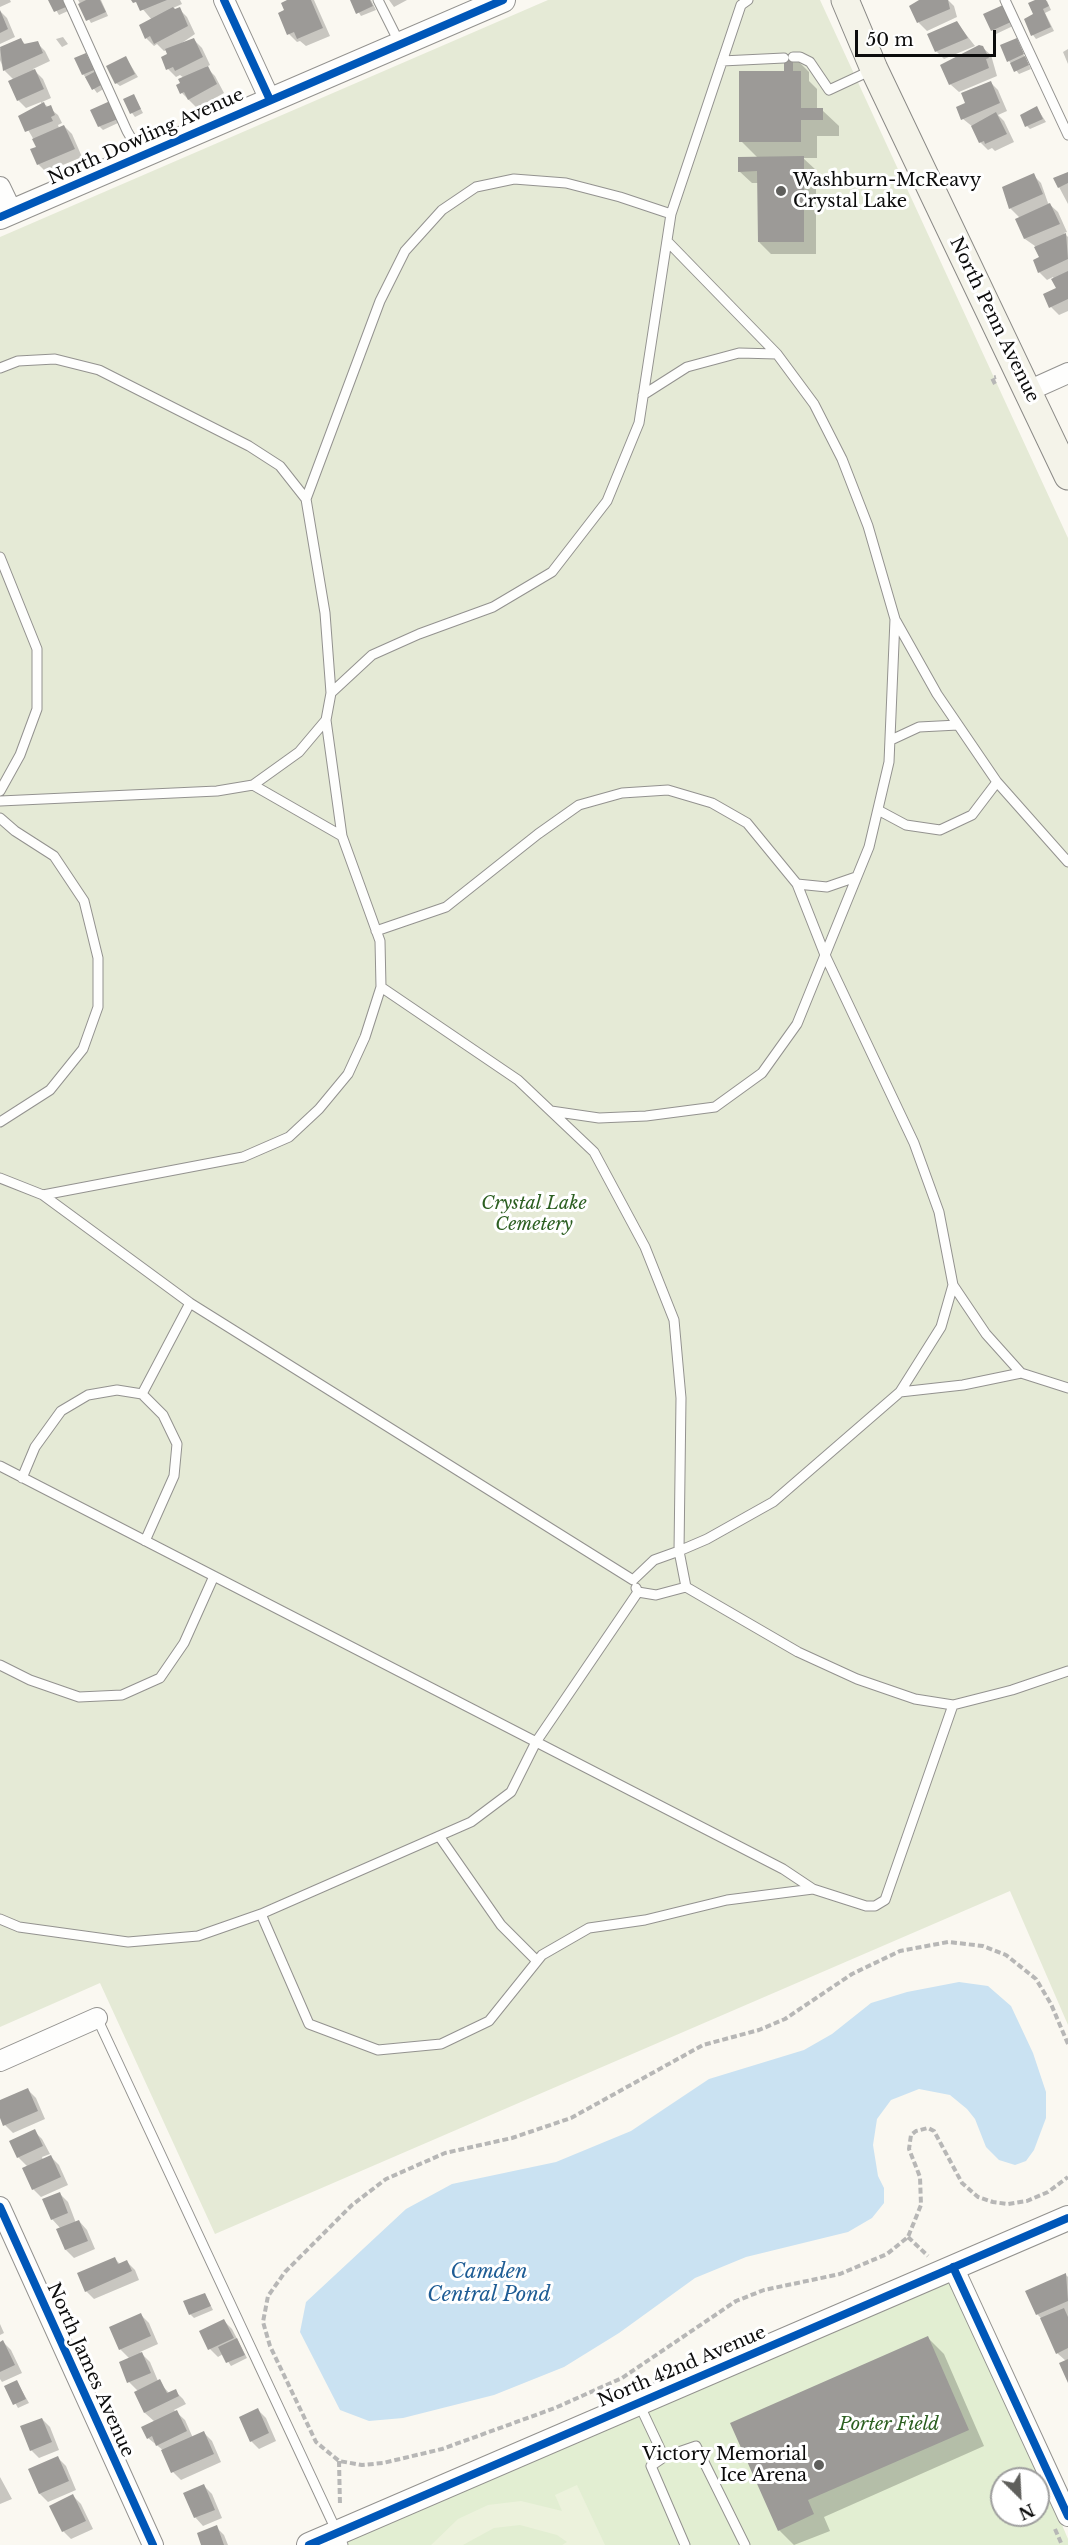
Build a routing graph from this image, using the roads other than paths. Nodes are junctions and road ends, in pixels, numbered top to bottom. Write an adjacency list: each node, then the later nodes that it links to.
1 (68, 0): 13 (lane)
2 (224, 0): 11 (street)
3 (378, 0): 8 (lane)
4 (503, 0): 8 (street, North Dowling Avenue)
5 (845, 0): 10 (main road, North Penn Avenue)
6 (1005, 0): 12 (lane)
7 (743, 2): 9 (lane)
8 (400, 44): 11 (street, North Dowling Avenue)
9 (722, 61): 10 (lane); 16 (lane)
10 (874, 69): 21 (main road, North Penn Avenue)
11 (270, 100): 13 (street, North Dowling Avenue)
12 (1068, 135)
13 (141, 156): 15 (street, North Dowling Avenue)
14 (0, 187): 15 (street)
15 (6, 214)
16 (671, 214): 17 (lane); 24 (lane)
17 (667, 241): 18 (lane); 22 (lane)
18 (777, 354): 22 (lane); 26 (lane)
19 (0, 368): 24 (lane)
20 (1068, 373): 21 (street)
21 (1028, 391): 23 (main road, North Penn Avenue)
22 (643, 395): 27 (lane)
23 (1068, 476)
24 (306, 499): 27 (lane)
25 (0, 557): 33 (lane)
26 (895, 619): 29 (lane); 30 (lane)
27 (331, 693): 28 (lane)
28 (326, 720): 32 (lane); 37 (lane)
29 (958, 725): 30 (lane); 31 (lane)
30 (891, 740): 35 (lane)
31 (997, 782): 35 (lane); 38 (lane)
32 (253, 785): 34 (lane); 37 (lane)
33 (0, 792)
34 (0, 801)
35 (879, 810): 39 (lane)
36 (0, 818): 45 (lane)
37 (342, 836): 41 (lane)
38 (1068, 862)
39 (856, 877): 40 (lane); 42 (lane)
40 (797, 884): 41 (lane); 42 (lane)
41 (376, 931): 43 (lane)
42 (825, 955): 44 (lane); 48 (lane)
43 (381, 987): 44 (lane); 47 (lane)
44 (551, 1112): 57 (lane)
45 (0, 1122)
46 (0, 1178): 47 (lane)
47 (43, 1195): 49 (lane)
48 (953, 1285): 50 (lane); 52 (lane)
49 (190, 1303): 53 (lane); 59 (lane)
50 (1021, 1373): 51 (lane); 52 (lane)
51 (1068, 1388)
52 (900, 1392): 57 (lane)
53 (142, 1394): 55 (lane); 56 (lane)
54 (0, 1466): 55 (lane)
55 (22, 1478): 56 (lane)
56 (144, 1541): 58 (lane)
57 (679, 1551): 59 (lane); 60 (lane)
58 (214, 1576): 62 (lane); 66 (lane)
59 (633, 1580): 61 (lane)
60 (686, 1587): 61 (lane); 65 (lane)
61 (638, 1592): 66 (lane)
62 (3, 1666): 64 (lane)
63 (1068, 1671): 65 (lane)
64 (0, 1677)
65 (953, 1705): 68 (lane)
66 (536, 1742): 67 (lane); 68 (lane)
67 (439, 1836): 69 (lane); 71 (lane)
68 (813, 1889): 71 (lane)
69 (261, 1914): 70 (lane); 71 (lane)
70 (0, 1919)
71 (537, 1961)
72 (97, 2018): 73 (street); 80 (lane)
73 (0, 2061)
74 (0, 2207): 81 (street, North James Avenue)
75 (1068, 2218): 76 (street, North 42nd Avenue)
76 (953, 2267): 77 (street, North 42nd Avenue); 79 (street)
77 (638, 2402): 78 (lane); 80 (street, North 42nd Avenue)
78 (663, 2457): 83 (lane); 84 (lane)
79 (1068, 2516)
80 (341, 2530): 82 (street, North 42nd Avenue)
81 (153, 2545)
82 (309, 2545)
83 (685, 2545)
84 (745, 2545)

